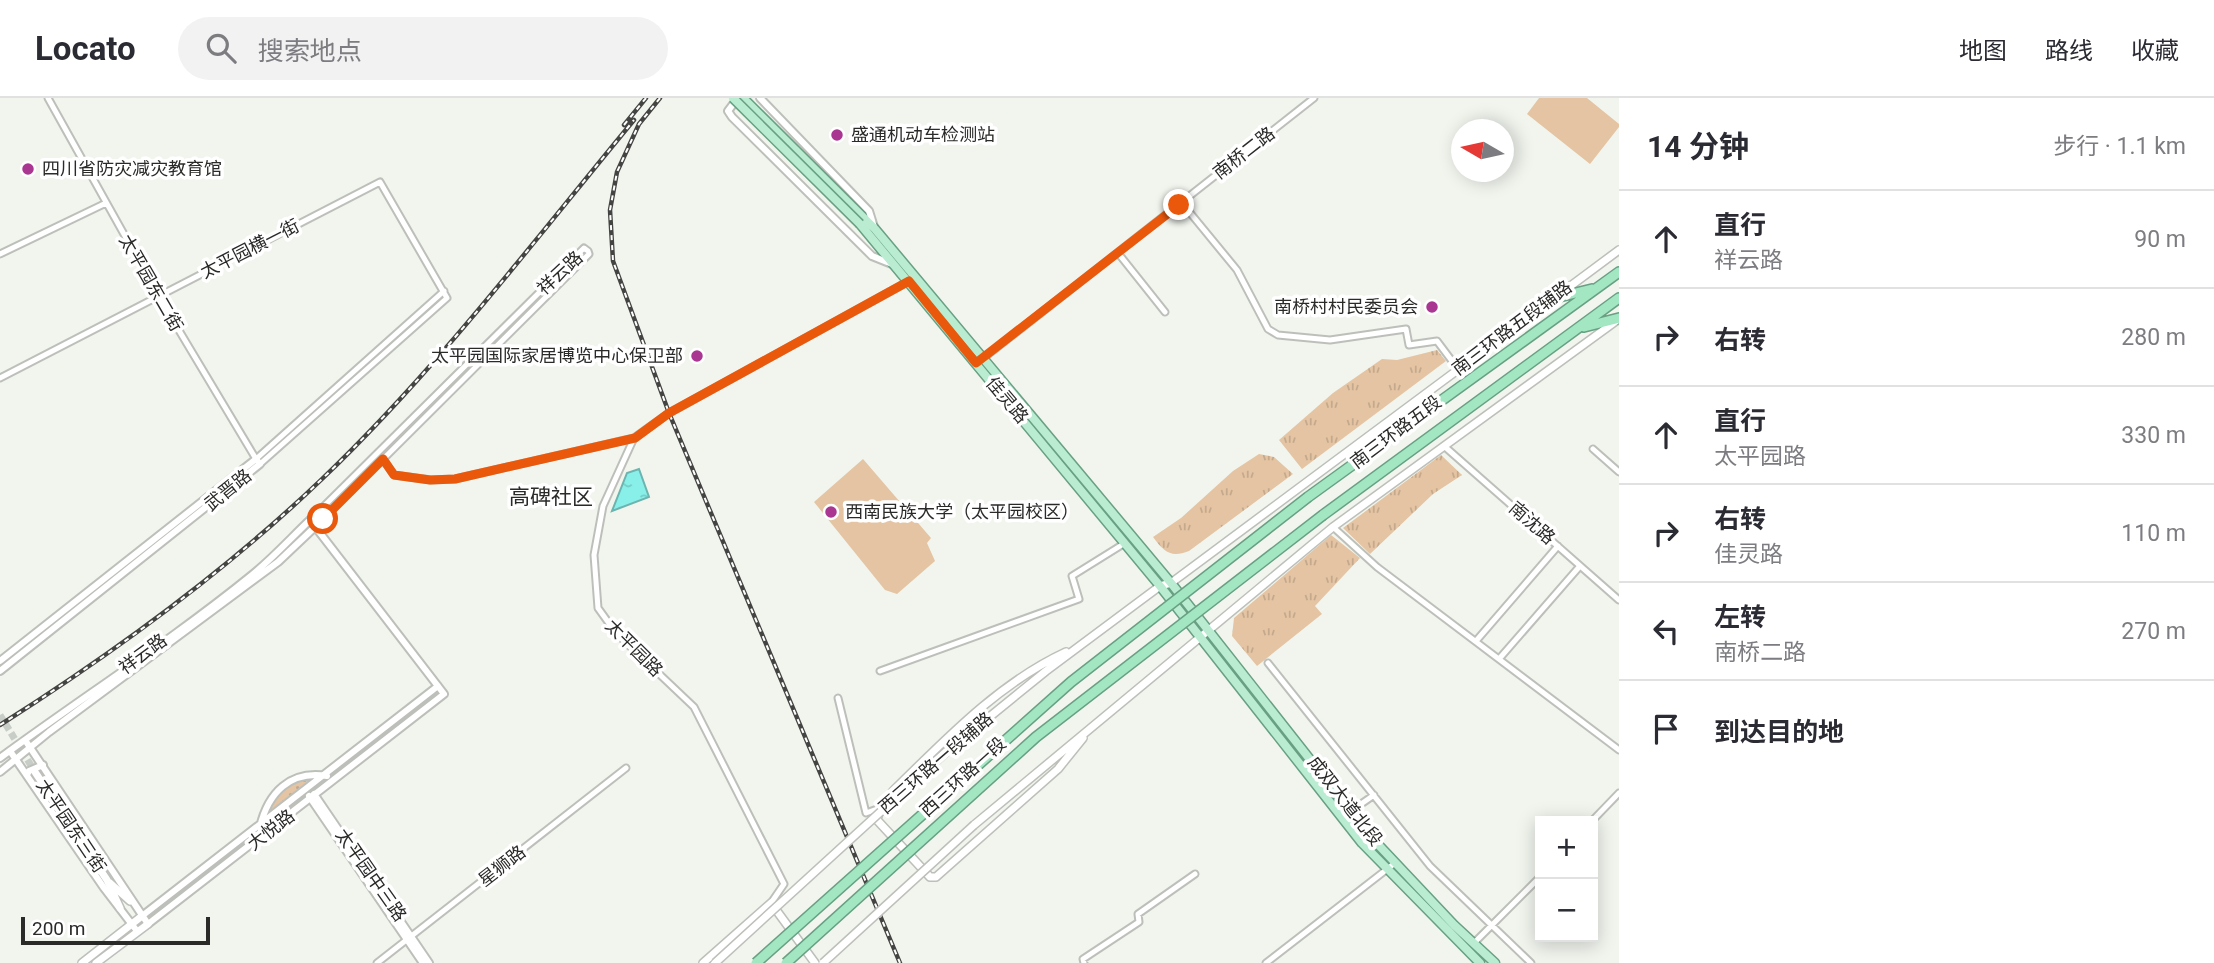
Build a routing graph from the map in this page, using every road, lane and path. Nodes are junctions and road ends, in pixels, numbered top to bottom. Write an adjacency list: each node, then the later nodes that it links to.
1 (48, 98): 6 (street, 太平园东二街)
2 (738, 98): 7 (main road, 佳灵路, bridge); 12 (street)
3 (760, 98): 8 (street)
4 (1314, 98): 5 (street, 南桥二路)
5 (1182, 202): 10 (street, 南桥二路); 24 (street)
6 (106, 204): 11 (street); 17 (street, 太平园东二街)
7 (863, 222): 8 (main road, 佳灵路); 12 (main road, 佳灵路)
8 (874, 229): 14 (main road, 佳灵路)
9 (1619, 250): 18 (main road, 南三环路五段辅路)
10 (1118, 253): 20 (street); 23 (street, 南桥二路)
11 (0, 254)
12 (897, 266): 14 (main road, 佳灵路)
13 (1619, 272): 15 (highway, 南三环路五段)
14 (913, 279): 23 (main road, 佳灵路); 26 (street, 太平园路)
15 (1597, 288): 18 (highway); 39 (highway, 南三环路五段, bridge)
16 (445, 295): 17 (street, 太平园横一街); 30 (street, 武晋路)
17 (159, 297): 25 (street, 太平园横一街); 30 (street, 太平园东二街)
18 (1551, 299): 24 (main road, 南三环路五段辅路)
19 (1619, 299): 22 (highway, 南三环路五段)
20 (1165, 312)
21 (1619, 318): 22 (highway); 27 (main road)
22 (1575, 330): 41 (highway, 南三环路五段, bridge)
23 (979, 361): 34 (main road, 佳灵路); 37 (main road, 佳灵路)
24 (1458, 369): 37 (main road, 南三环路五段辅路)
25 (0, 378)
26 (635, 438): 29 (street); 79 (street, 太平园路)
27 (1444, 446): 33 (main road); 35 (street, 南沈路)
28 (1593, 449): 31 (street)
29 (383, 459): 32 (street, 祥云路); 32 (street, 祥云路)
30 (258, 461): 47 (street, 武晋路); 49 (street, 武晋路)
31 (1619, 472)
32 (313, 523): 51 (street); 54 (street, 祥云路); 55 (street, 祥云路)
33 (1333, 527): 42 (main road); 44 (street)
34 (1125, 543): 38 (main road, 佳灵路); 50 (street)
35 (1558, 546): 36 (street, 南沈路); 44 (street)
36 (1580, 566): 40 (street, 南沈路); 46 (street)
37 (1171, 583): 38 (main road, 西三环路一段辅路); 42 (main road, 佳灵路)
38 (1160, 586): 43 (main road, 成双大道北段); 45 (main road, 西三环路一段辅路)
39 (1177, 598): 95 (highway, 西三环路一段, bridge)
40 (1619, 600)
41 (1190, 615): 96 (highway, 西三环路一段, bridge)
42 (1207, 629): 43 (main road); 70 (main road, 成双大道北段)
43 (1202, 637): 53 (main road); 74 (main road, 成双大道北段)
44 (1476, 641): 46 (street)
45 (1080, 646): 69 (main road); 94 (main road, 西三环路一段辅路, bridge)
46 (1499, 659): 56 (street)
47 (0, 661)
48 (1268, 663): 67 (street)
49 (0, 670)
50 (880, 671)
51 (438, 686): 64 (street); 68 (street, 大悦路)
52 (838, 698): 69 (street)
53 (1094, 725): 69 (main road); 98 (main road, bridge)
54 (25, 740): 55 (street); 57 (street, 祥云路)
55 (31, 749): 59 (street, 祥云路); 60 (street)
56 (1619, 750)
57 (10, 751): 58 (street, 祥云路); 59 (street)
58 (0, 758)
59 (17, 761): 62 (street, 祥云路); 63 (street)
60 (43, 765): 63 (street); 78 (street)
61 (626, 768): 86 (street, 星狮路)
62 (0, 772)
63 (31, 773): 77 (main road, 太平园东三街); 80 (street)
64 (327, 776): 65 (street); 72 (street)
65 (308, 790): 68 (street, 太平园中三路); 72 (street)
66 (1619, 793): 71 (street)
67 (1374, 795): 70 (street); 84 (street)
68 (313, 797): 83 (street, 大悦路); 86 (street, 太平园中三路)
69 (880, 808)
70 (1351, 811): 73 (main road, 成双大道北段)
71 (1597, 816)
72 (260, 827): 81 (street)
73 (1395, 863): 74 (street); 87 (main road, 成双大道北段)
74 (1387, 870): 100 (street); 101 (main road, 成双大道北段)
75 (1195, 874): 99 (street)
76 (1538, 879): 84 (street)
77 (107, 880): 78 (main road); 80 (main road)
78 (130, 901): 81 (street)
79 (771, 903): 93 (main road); 97 (main road)
80 (120, 908): 82 (street)
81 (142, 916): 82 (main road); 83 (street)
82 (132, 924): 85 (street); 88 (main road)
83 (148, 924): 85 (main road, 大悦路)
84 (1494, 926): 87 (street); 103 (street)
85 (137, 931): 89 (main road, 大悦路)
86 (411, 938): 90 (street, 星狮路); 91 (street, 太平园中三路); 92 (street, 太平园中三路)
87 (1474, 943): 102 (main road, 成双大道北段)
88 (82, 963)
89 (96, 963)
90 (377, 963)
91 (423, 963)
92 (429, 963)
93 (703, 963)
94 (715, 963)
95 (756, 963)
96 (786, 963)
97 (815, 963)
98 (823, 963)
99 (1084, 963)
100 (1266, 963)
101 (1480, 963)
102 (1495, 963)
103 (1531, 963)

